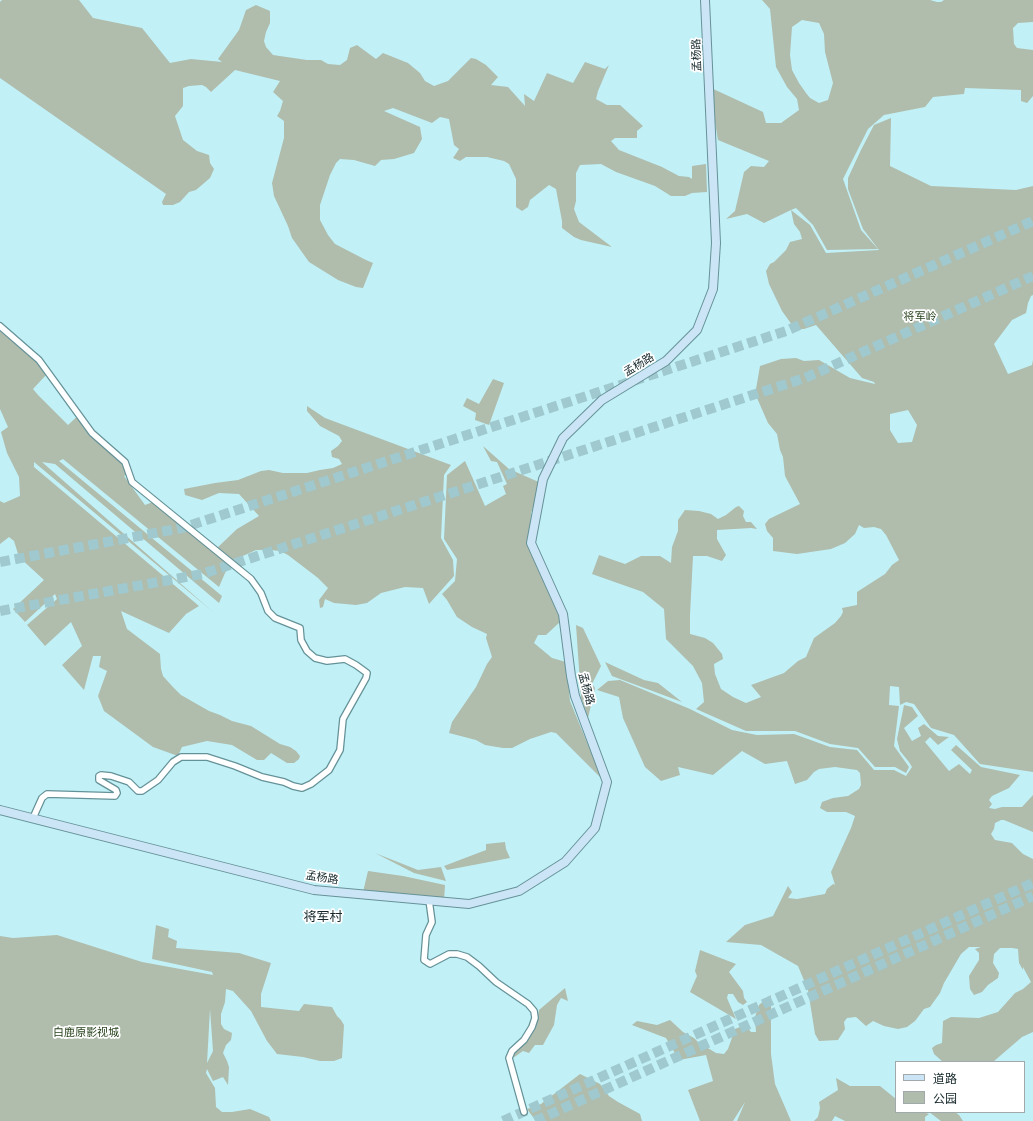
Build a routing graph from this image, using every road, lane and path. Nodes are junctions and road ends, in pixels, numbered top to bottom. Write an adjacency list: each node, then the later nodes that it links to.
1 (705, 0): 5 (main road, 孟杨路)
2 (0, 326): 4 (street)
3 (0, 810): 4 (main road, 孟杨路)
4 (33, 818): 5 (main road, 孟杨路)
5 (429, 900): 6 (street)
6 (524, 1112)

